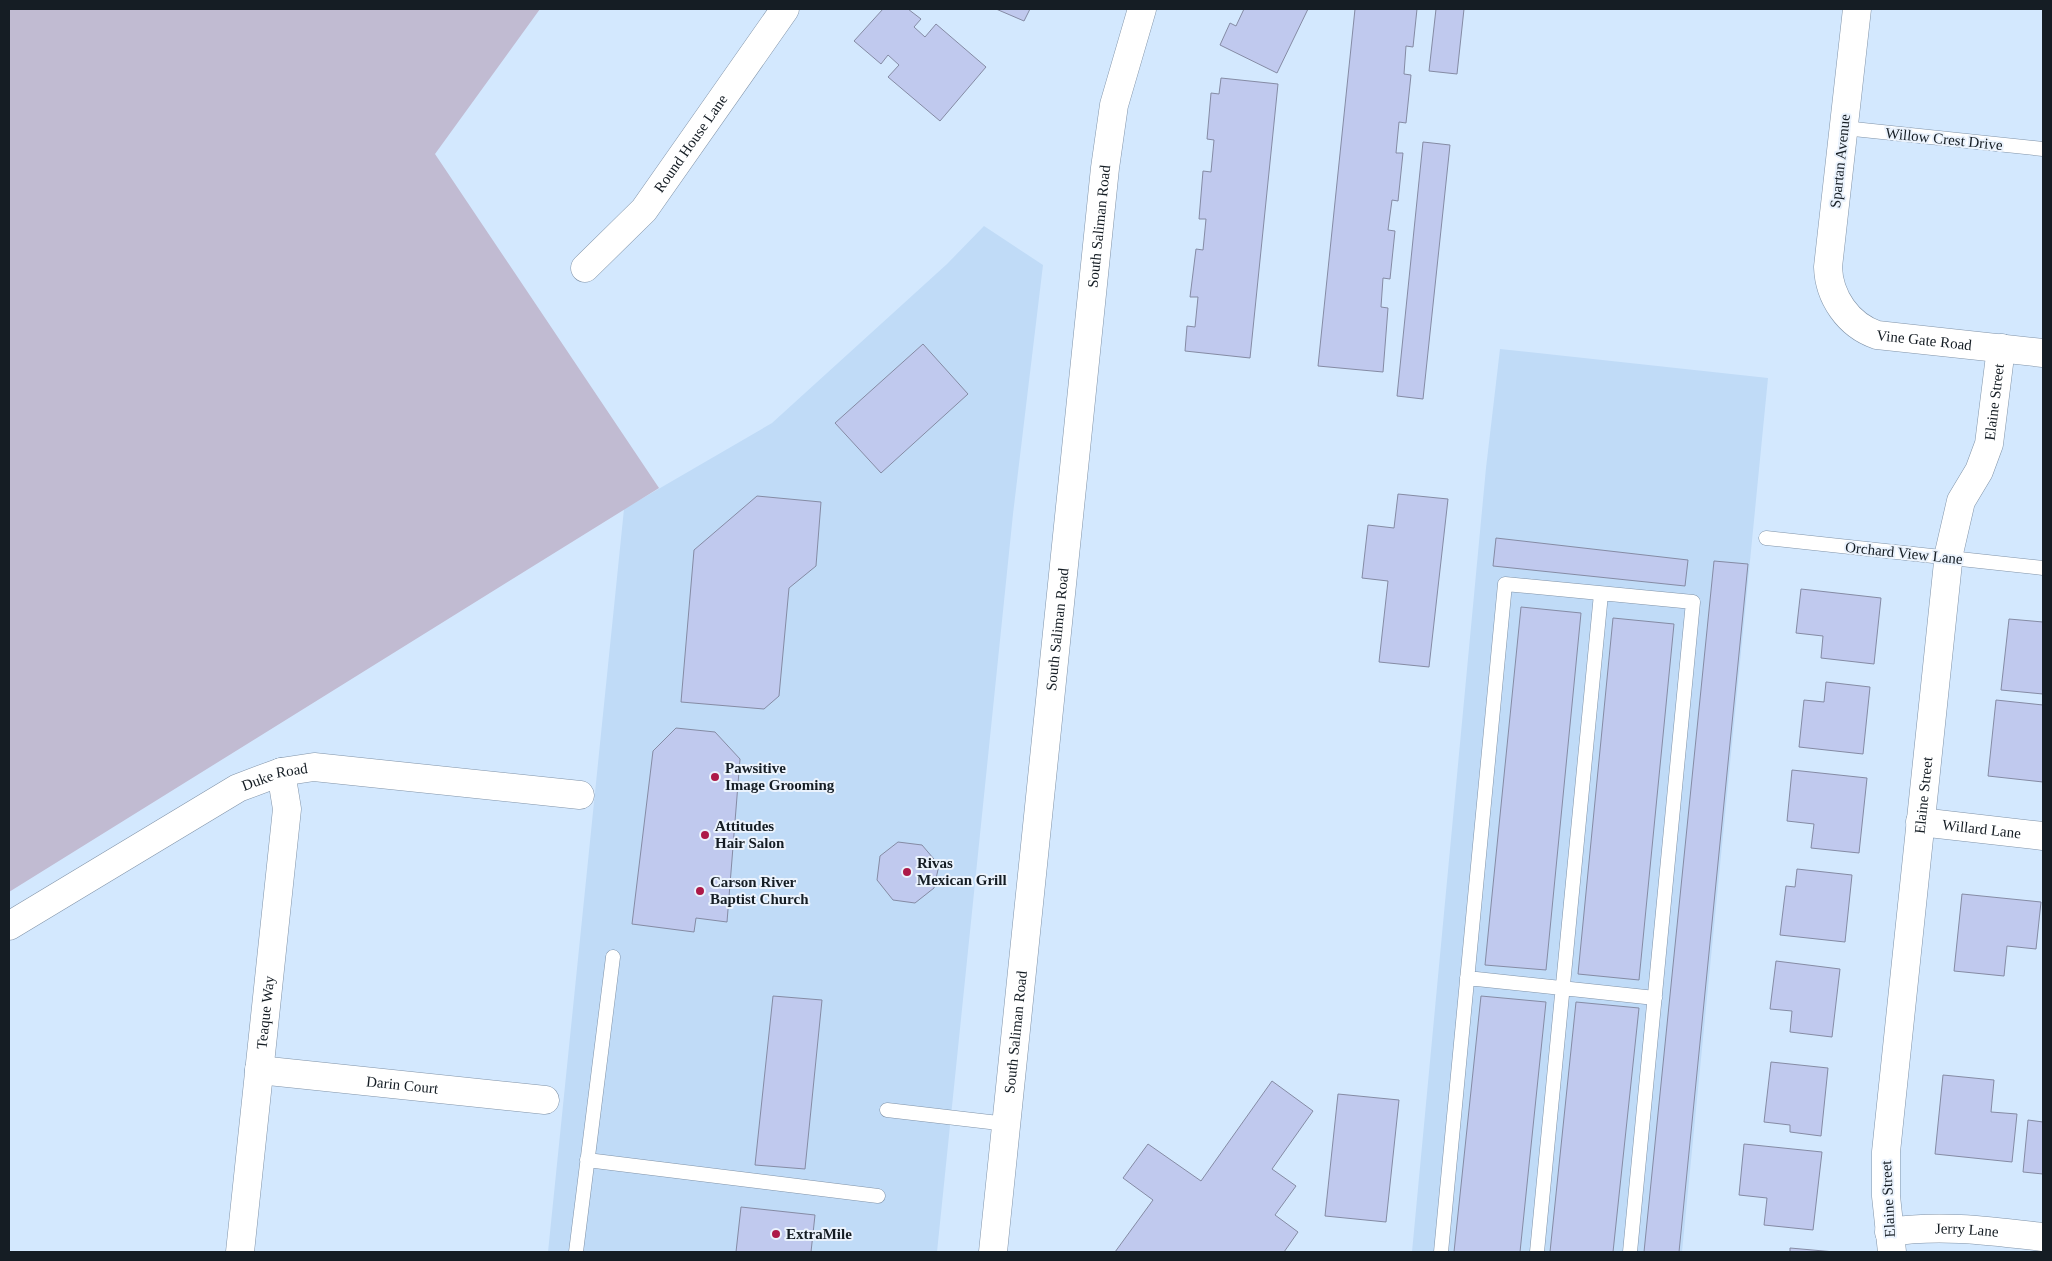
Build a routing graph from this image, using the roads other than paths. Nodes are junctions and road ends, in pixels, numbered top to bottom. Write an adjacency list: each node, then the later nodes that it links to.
1 (784, 9): 6 (street, Round House Lane)
2 (1142, 9): 26 (street, South Saliman Road)
3 (1857, 9): 4 (street, Spartan Avenue)
4 (1844, 128): 5 (lane, Willow Crest Drive); 7 (street, Spartan Avenue)
5 (2043, 149)
6 (585, 268)
7 (1844, 310): 8 (street, Vine Gate Road)
8 (2001, 348): 9 (street, Vine Gate Road); 11 (street, Elaine Street)
9 (2043, 353)
10 (1766, 538): 11 (lane, Orchard View Lane)
11 (1949, 558): 12 (lane, Orchard View Lane); 16 (street, Elaine Street)
12 (2043, 568)
13 (1601, 594): 20 (lane); 21 (lane); 22 (lane)
14 (281, 772): 15 (street, Duke Road); 18 (street, Duke Road); 23 (street, Teaque Way)
15 (580, 796)
16 (1920, 822): 17 (street, Willard Lane); 30 (street, Elaine Street)
17 (2043, 836)
18 (9, 926)
19 (613, 957): 27 (lane)
20 (1467, 978): 21 (lane); 34 (lane)
21 (1561, 988): 22 (lane); 35 (lane)
22 (1655, 998): 36 (lane)
23 (259, 1070): 24 (street, Darin Court); 31 (street, Teaque Way)
24 (545, 1100)
25 (887, 1110): 26 (lane)
26 (1007, 1124): 33 (street, South Saliman Road)
27 (587, 1160): 28 (lane); 32 (lane)
28 (878, 1196)
29 (2043, 1237): 30 (street, Jerry Lane)
30 (1890, 1242)
31 (240, 1252)
32 (576, 1252)
33 (993, 1252)
34 (1441, 1252)
35 (1536, 1252)
36 (1630, 1252)

